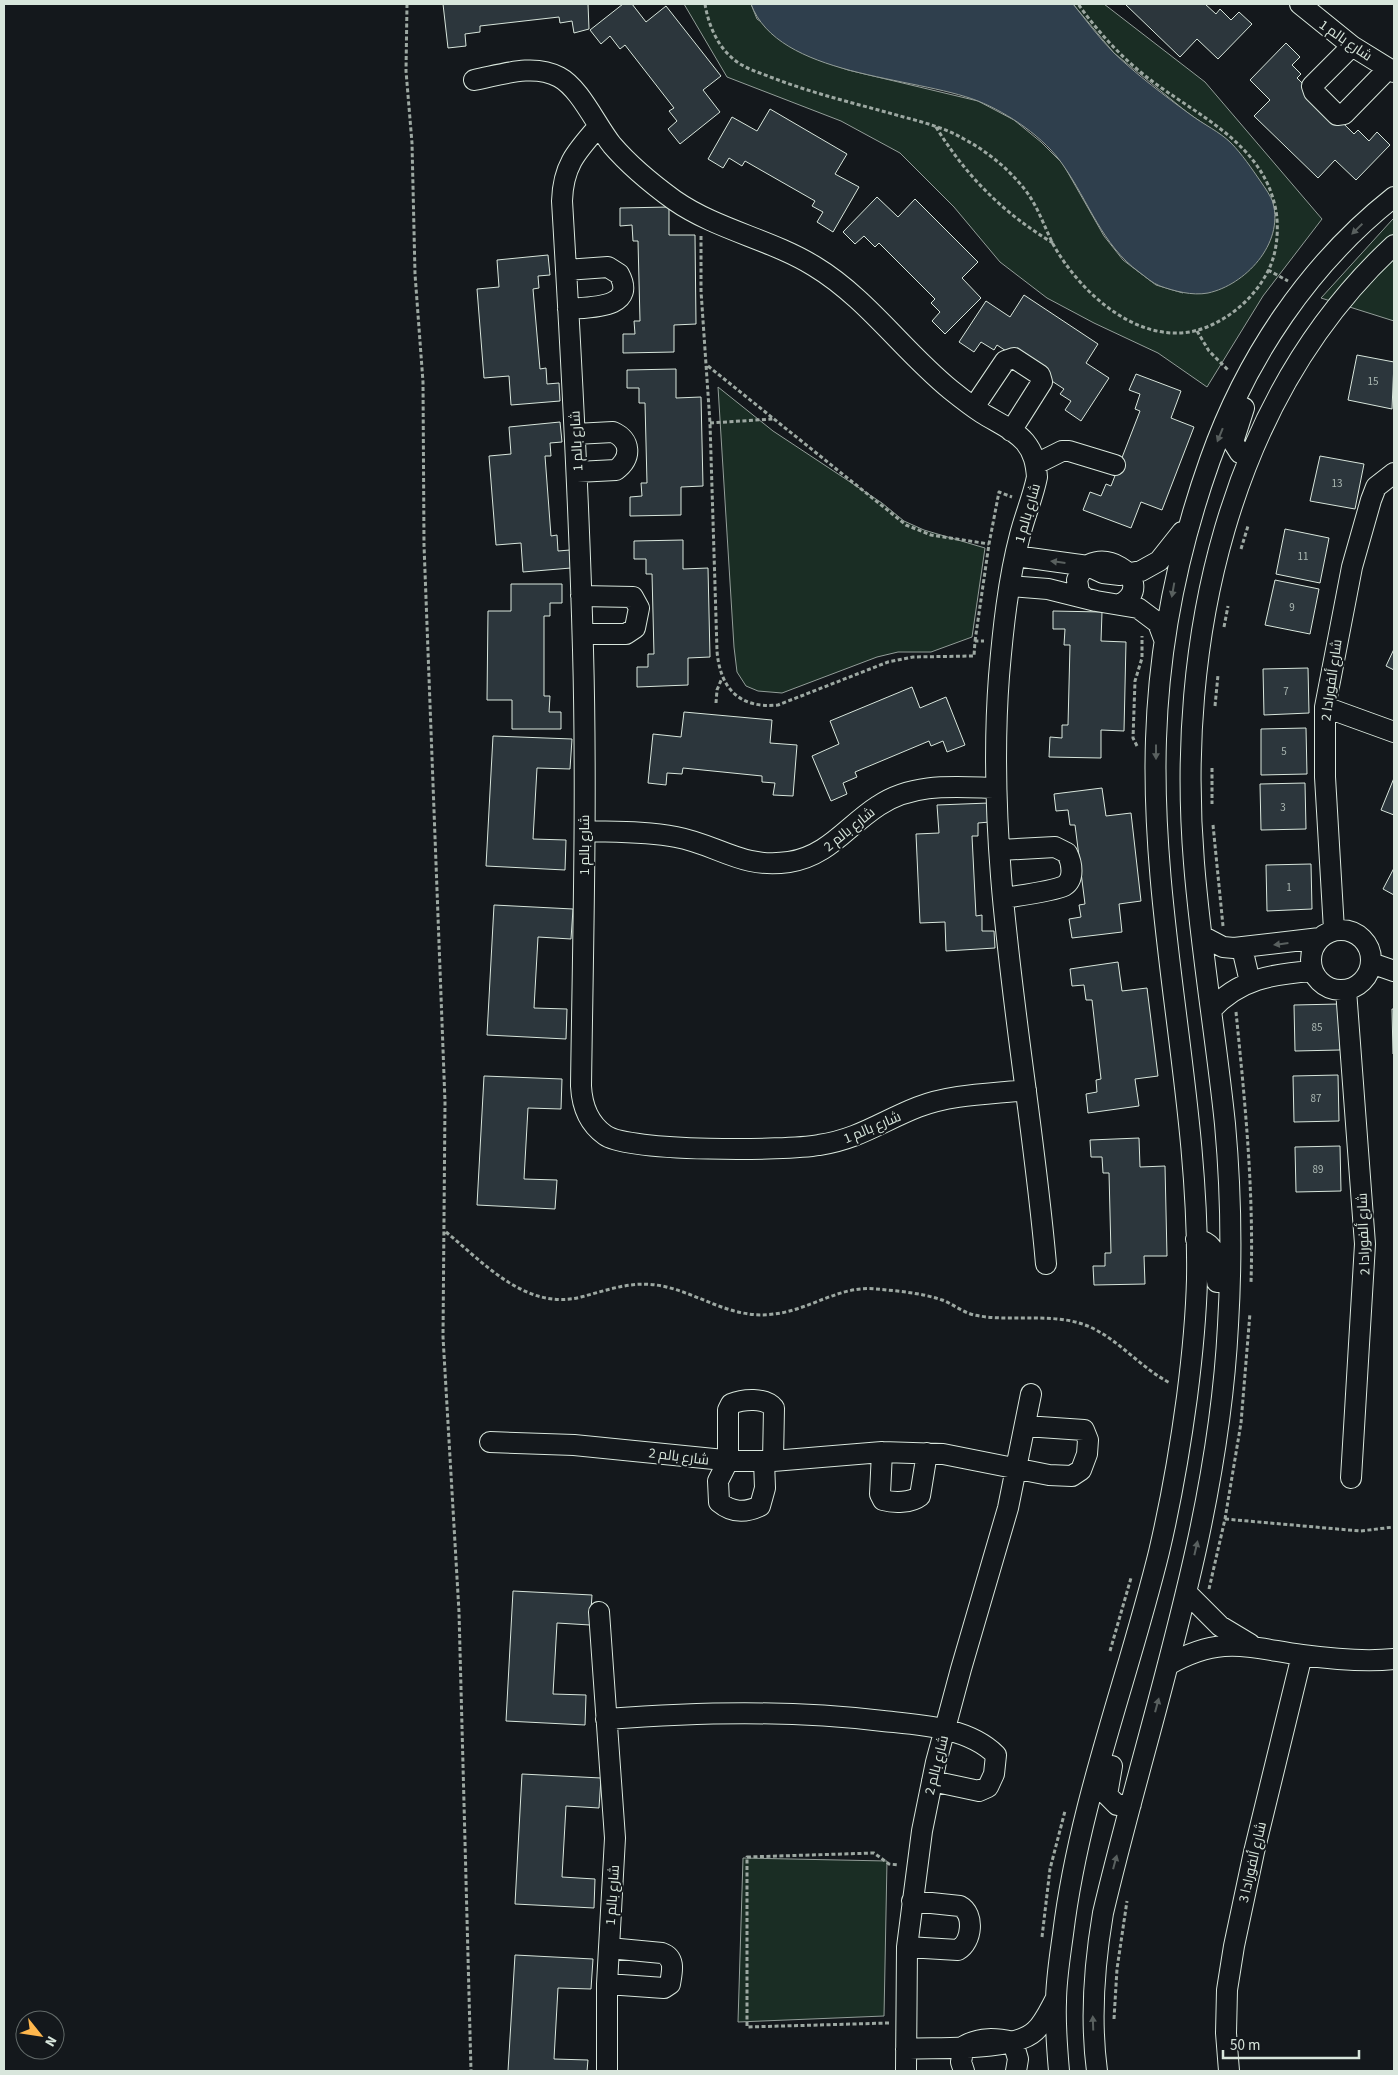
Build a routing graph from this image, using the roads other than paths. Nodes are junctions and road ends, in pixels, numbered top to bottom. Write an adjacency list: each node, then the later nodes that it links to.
1 (1300, 4): 2 (street, شارع بالم 1)
2 (1352, 46): 3 (street, شارع بالم 1); 3 (street)
3 (1391, 70)
4 (474, 80): 5 (street, شارع بالم 1)
5 (598, 127): 8 (street, شارع بالم 1); 11 (street, شارع بالم 1)
6 (1394, 197): 9 (street, one-way to 9)
7 (1394, 245): 14 (street)
8 (566, 270): 10 (street, شارع بالم 1); 10 (street)
9 (1292, 304): 14 (street); 19 (street, one-way to 19)
10 (568, 309): 13 (street, شارع بالم 1)
11 (974, 407): 12 (street, شارع بالم 1); 12 (street)
12 (1011, 431): 15 (street, شارع بالم 1)
13 (575, 434): 17 (street, شارع بالم 1); 17 (street)
14 (1250, 456): 36 (street)
15 (1036, 464): 16 (street); 20 (street, شارع بالم 1)
16 (1115, 464)
17 (577, 472): 24 (street, شارع بالم 1)
18 (1394, 473): 29 (street, شارع ألفورادا 2)
19 (1188, 524): 22 (street); 28 (street, one-way to 28)
20 (1015, 556): 21 (street, one-way to 20); 23 (street, شارع بالم 1)
21 (1088, 566): 22 (street); 25 (street)
22 (1128, 573): 26 (street)
23 (1010, 586): 25 (street); 31 (street, شارع بالم 1)
24 (581, 596): 27 (street, شارع بالم 1); 27 (street)
25 (1084, 597): 26 (street)
26 (1130, 606): 28 (street)
27 (583, 634): 32 (street, شارع بالم 1)
28 (1164, 638): 45 (street, one-way to 45)
29 (1325, 707): 30 (street); 35 (street, شارع ألفورادا 2)
30 (1394, 732)
31 (996, 788): 32 (street, شارع بالم 2); 33 (street, شارع بالم 1)
32 (585, 830): 44 (street, شارع بالم 1)
33 (1000, 850): 34 (street, شارع بالم 1); 34 (street)
34 (1004, 898): 44 (street, شارع بالم 1)
35 (1327, 934): 37 (street, one-way to 37); 38 (street); 39 (street)
36 (1202, 936): 37 (street); 43 (street)
37 (1238, 948): 41 (street)
38 (1371, 963): 40 (street); 42 (street)
39 (1312, 971): 41 (street); 42 (street)
40 (1394, 971)
41 (1250, 982): 43 (street)
42 (1346, 990): 56 (street, شارع ألفورادا 2)
43 (1211, 1010): 47 (street)
44 (1026, 1090): 46 (street, شارع بالم 1)
45 (1196, 1239): 47 (street); 59 (street)
46 (1046, 1264)
47 (1229, 1307): 57 (street, one-way to 47)
48 (1031, 1394): 49 (street, شارع بالم 2)
49 (1025, 1426): 55 (street, شارع بالم 2); 55 (street)
50 (490, 1442): 53 (street, شارع بالم 2)
51 (882, 1452): 52 (street, شارع بالم 2); 52 (street); 54 (street, شارع بالم 2)
52 (927, 1453): 55 (street, شارع بالم 2)
53 (728, 1460): 54 (street, شارع بالم 2); 54 (street); 54 (street)
54 (768, 1461)
55 (1017, 1467): 67 (street, شارع بالم 2)
56 (1351, 1478)
57 (1186, 1592): 60 (street); 65 (street)
58 (599, 1612): 66 (street, شارع بالم 1)
59 (1141, 1617): 69 (street); 74 (street)
60 (1220, 1626): 61 (street); 62 (street)
61 (1216, 1646): 62 (street); 65 (street)
62 (1256, 1647): 63 (street)
63 (1302, 1655): 64 (street); 84 (street, شارع ألفورادا 3)
64 (1394, 1659)
65 (1168, 1665): 69 (street, one-way to 65)
66 (606, 1719): 67 (street); 72 (street, شارع بالم 1)
67 (946, 1728): 68 (street, شارع بالم 2); 68 (street)
68 (932, 1781): 70 (street, شارع بالم 2)
69 (1131, 1804): 83 (street, one-way to 69)
70 (912, 1901): 71 (street, شارع بالم 2); 71 (street)
71 (907, 1946): 77 (street, شارع بالم 2)
72 (609, 1948): 73 (street, شارع بالم 1); 73 (street)
73 (607, 1984): 78 (street, شارع بالم 1)
74 (1056, 1998): 75 (street); 82 (street)
75 (1013, 2042): 76 (street); 81 (street)
76 (964, 2046): 77 (street); 80 (street)
77 (906, 2048): 79 (street, شارع بالم 2)
78 (606, 2071)
79 (906, 2071)
80 (964, 2071)
81 (1016, 2071)
82 (1059, 2071)
83 (1097, 2071)
84 (1229, 2071)

